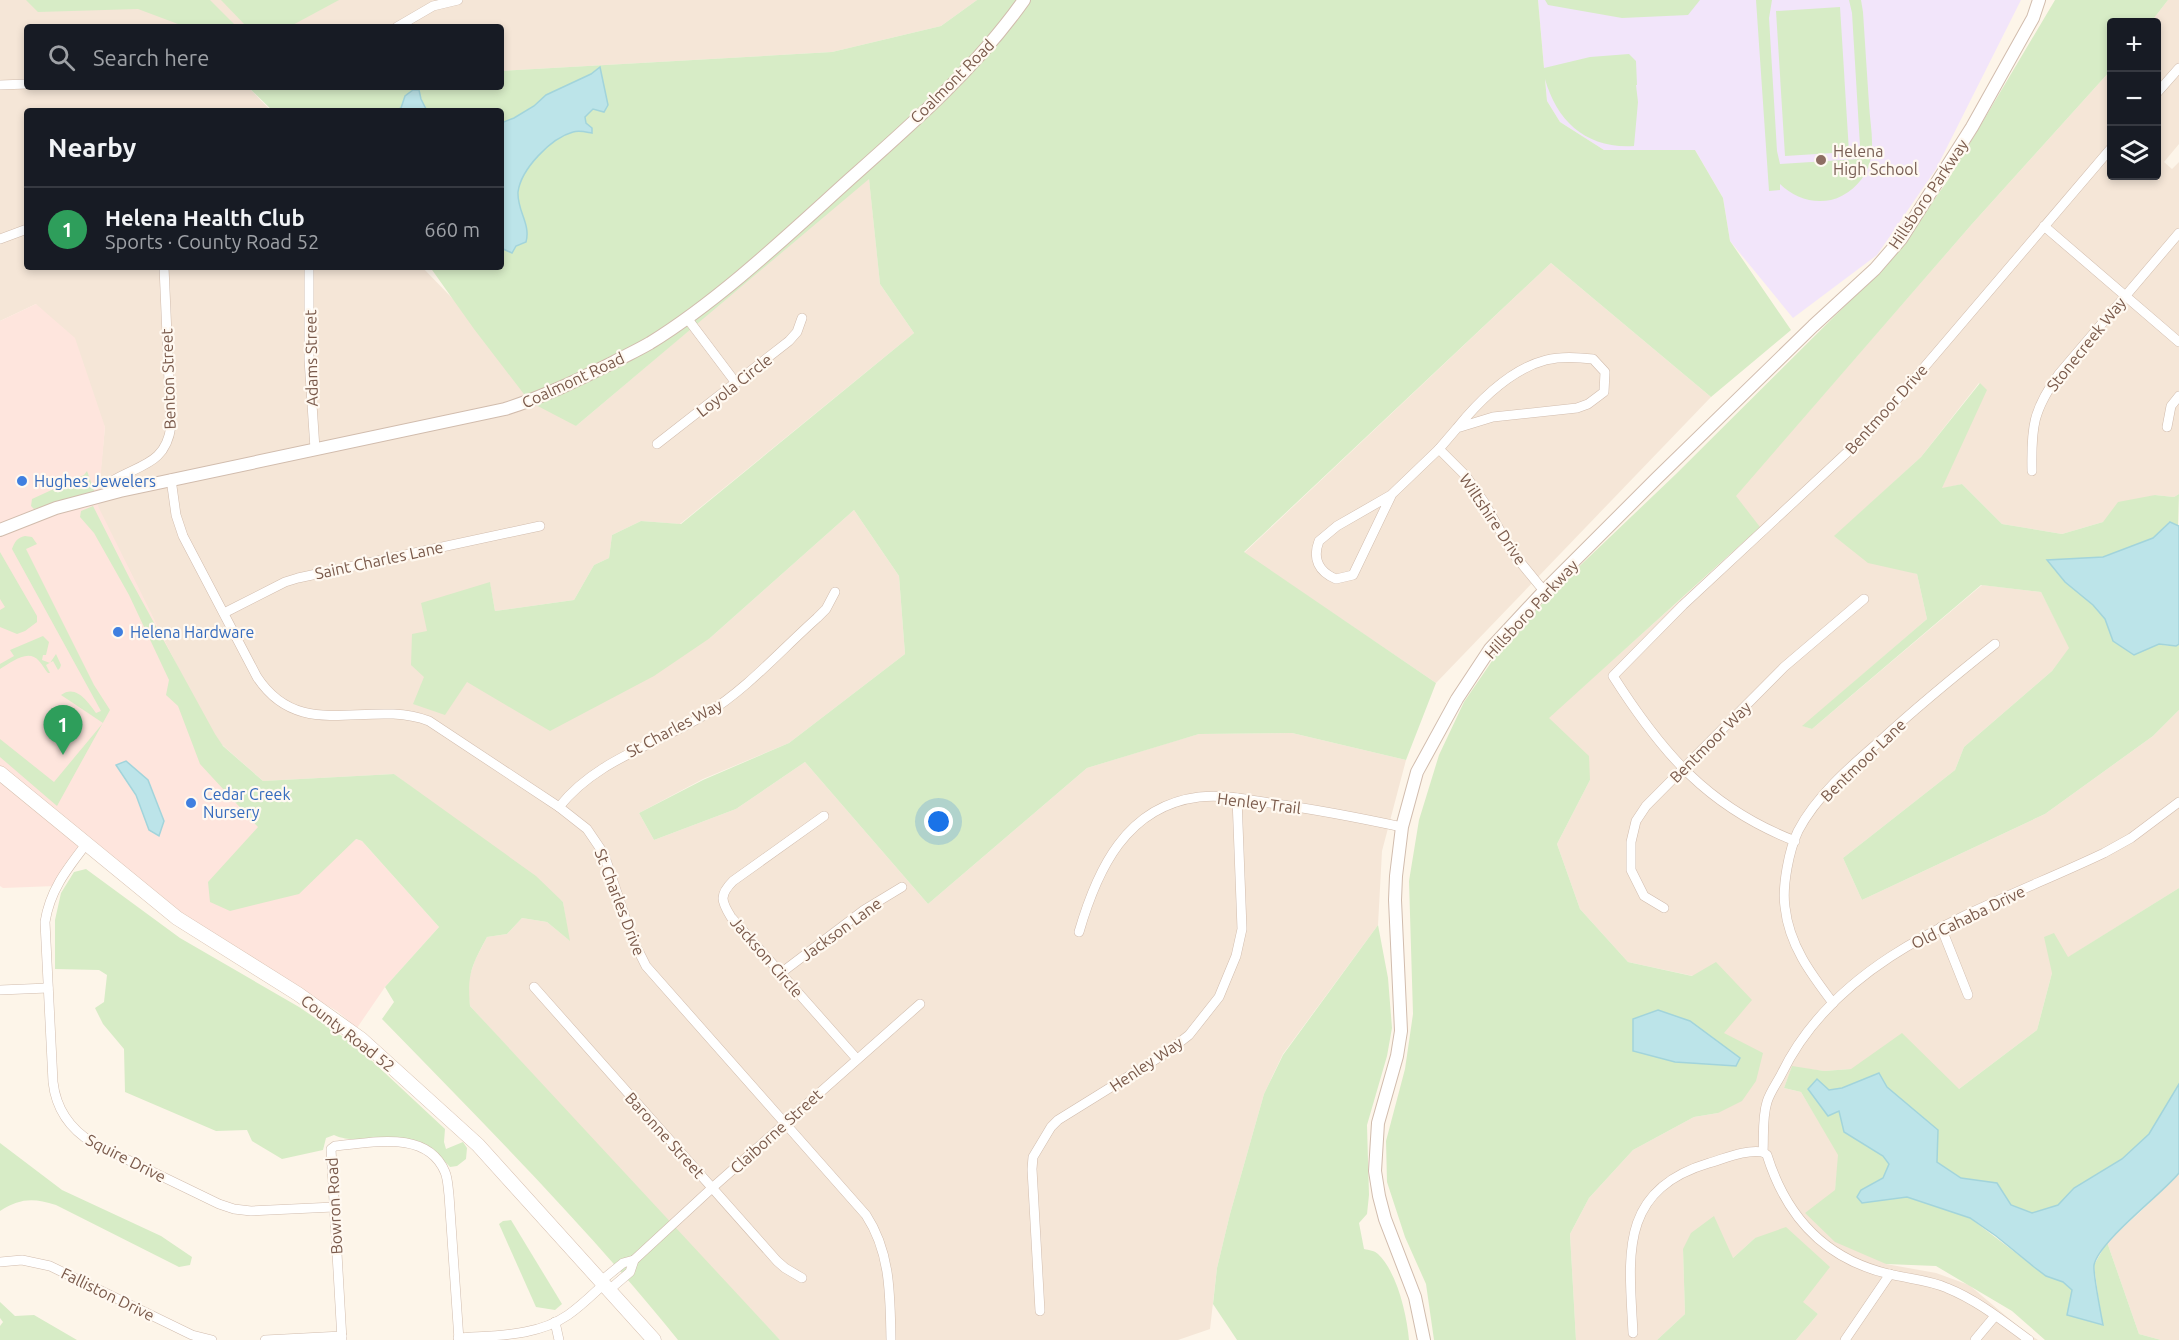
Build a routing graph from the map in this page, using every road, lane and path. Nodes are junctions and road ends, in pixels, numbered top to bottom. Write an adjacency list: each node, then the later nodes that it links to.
1 (458, 0): 6 (street)
2 (1024, 0): 19 (street, Coalmont Road)
3 (2039, 0): 5 (street, Hillsboro Parkway)
4 (2046, 0): 5 (street, Hillsboro Parkway)
5 (2033, 18): 35 (street, Hillsboro Parkway)
6 (402, 24)
7 (2179, 68): 10 (street)
8 (24, 84): 9 (street)
9 (0, 85)
10 (2161, 89)
11 (2107, 153): 12 (street, Bentmoor Drive)
12 (2044, 226): 18 (street); 40 (street, Bentmoor Drive)
13 (24, 230): 15 (street)
14 (2179, 233): 18 (street, Stonecreek Way)
15 (0, 239)
16 (164, 270): 31 (street, Benton Street)
17 (309, 270): 27 (street, Adams Street)
18 (2125, 296): 21 (street); 29 (street, Stonecreek Way)
19 (687, 318): 22 (street); 27 (street, Coalmont Road)
20 (802, 318): 22 (street, Loyola Circle)
21 (2179, 342)
22 (736, 382): 26 (street, Loyola Circle)
23 (2179, 396): 24 (street)
24 (2167, 427)
25 (1457, 428): 25 (street); 28 (street)
26 (657, 444)
27 (315, 449): 30 (street, Coalmont Road)
28 (1439, 449): 32 (street); 35 (street, Wiltshire Drive)
29 (2032, 471)
30 (171, 479): 31 (street, Coalmont Road); 38 (street, St Charles Drive)
31 (107, 494): 34 (street, Coalmont Road)
32 (1391, 496)
33 (540, 526): 38 (street, Saint Charles Lane)
34 (0, 530)
35 (1544, 591): 46 (street, Hillsboro Parkway)
36 (835, 592): 44 (street, St Charles Way)
37 (1864, 598): 40 (street, Bentmoor Way)
38 (224, 612): 44 (street, St Charles Drive)
39 (1995, 644): 47 (street, Bentmoor Lane)
40 (1683, 770): 47 (street); 50 (street, Bentmoor Way)
41 (0, 773): 48 (main road, County Road 52)
42 (1237, 798): 46 (street, Henley Trail); 52 (street, Henley Trail); 69 (street, Henley Way)
43 (2179, 802): 51 (street, Old Cahaba Drive)
44 (559, 807): 61 (street, St Charles Drive)
45 (824, 816): 53 (street, Jackson Circle)
46 (1402, 827): 80 (street, Hillsboro Parkway)
47 (1795, 841): 58 (street, Bentmoor Lane)
48 (87, 843): 55 (street, Squire Drive); 68 (main road, County Road 52)
49 (902, 887): 53 (street, Jackson Lane)
50 (1664, 908)
51 (1941, 927): 57 (street); 58 (street, Old Cahaba Drive)
52 (1079, 932)
53 (781, 974): 60 (street, Jackson Circle)
54 (534, 987): 63 (street, Baronne Street)
55 (48, 988): 56 (street); 64 (street, Squire Drive)
56 (0, 990)
57 (1968, 995)
58 (1833, 1003): 62 (street, Old Cahaba Drive)
59 (920, 1004): 60 (street, Claiborne Street)
60 (856, 1058): 61 (street, Claiborne Street)
61 (784, 1124): 63 (street, Claiborne Street); 79 (street, St Charles Drive)
62 (1763, 1152): 66 (street, Old Cahaba Drive); 72 (street)
63 (712, 1188): 67 (street, Baronne Street); 68 (street, Claiborne Street)
64 (334, 1208): 73 (street, Bowron Road); 74 (street, Bowron Road)
65 (0, 1262): 75 (street, Falliston Drive)
66 (1890, 1275): 70 (street, Old Cahaba Drive); 81 (street)
67 (801, 1278)
68 (605, 1285): 71 (street, Claiborne Street); 78 (main road, County Road 52)
69 (1040, 1311)
70 (1995, 1316): 82 (street); 83 (street, Old Cahaba Drive)
71 (555, 1322): 74 (street, Claiborne Street); 77 (street)
72 (1633, 1333)
73 (342, 1338): 76 (street)
74 (458, 1339)
75 (212, 1340)
76 (265, 1340)
77 (559, 1340)
78 (654, 1340)
79 (891, 1340)
80 (1424, 1340)
81 (1845, 1340)
82 (1975, 1340)
83 (2029, 1340)

